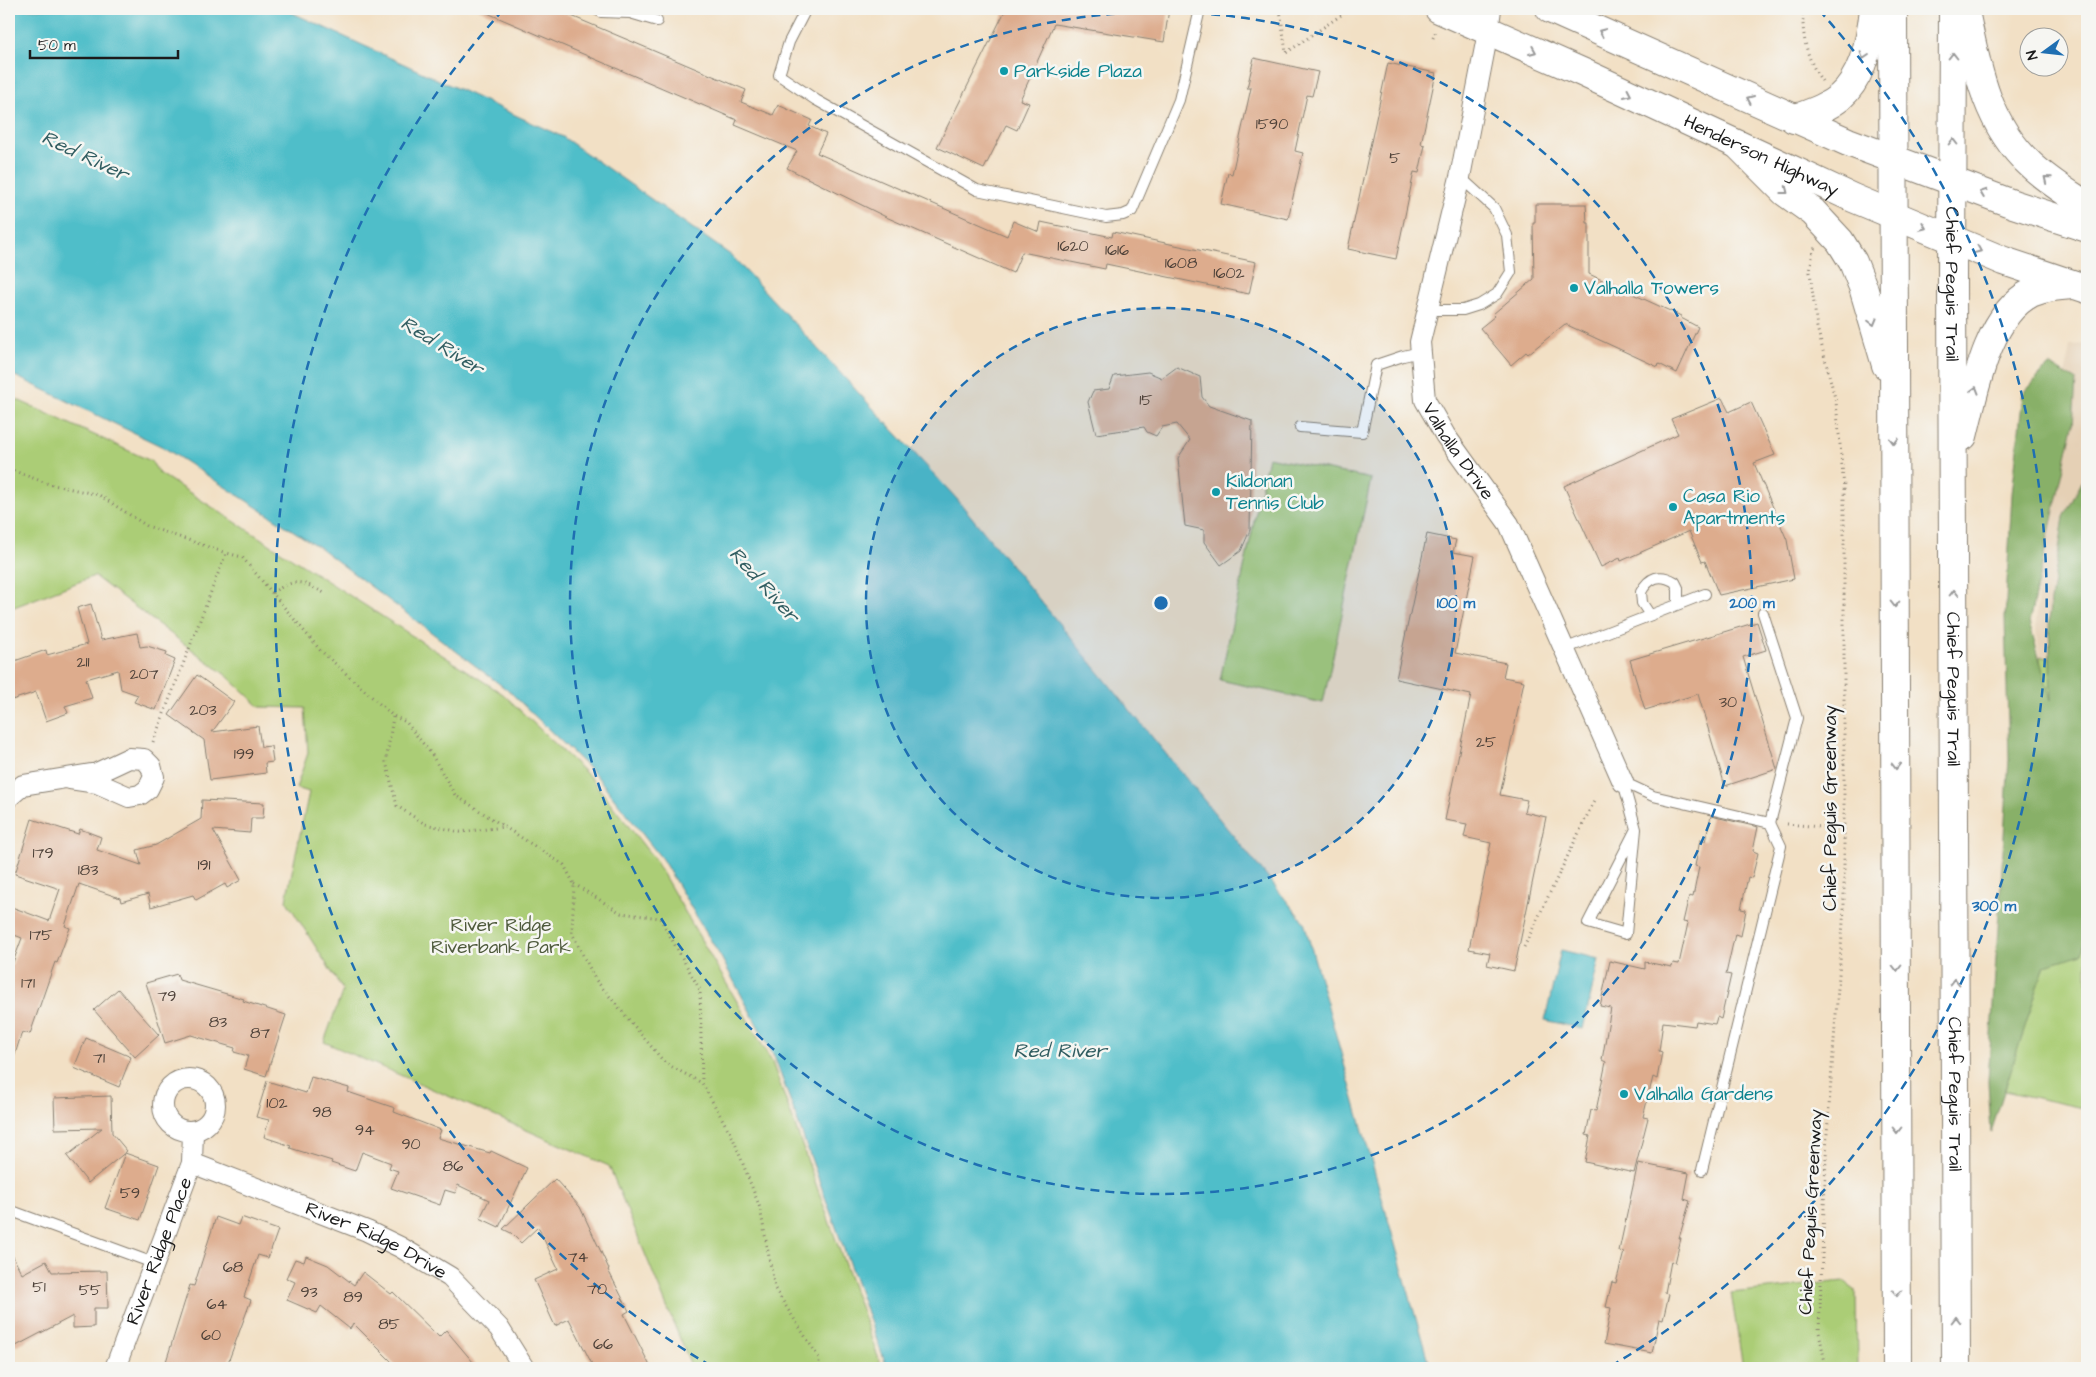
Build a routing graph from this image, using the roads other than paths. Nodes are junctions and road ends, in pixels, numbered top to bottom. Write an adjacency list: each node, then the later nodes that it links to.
1 (594, 9): 11 (lane)
2 (806, 9): 3 (lane)
3 (1200, 9)
4 (1439, 9): 10 (main road, Henderson Highway)
5 (1550, 9): 12 (main road, one-way to 5)
6 (1874, 9): 12 (main road, one-way to 12)
7 (1893, 9): 14 (main road)
8 (1953, 9): 16 (main road, Chief Peguis Trail, one-way to 8)
9 (1964, 9): 17 (main road, one-way to 9)
10 (1489, 20): 13 (main road, Henderson Highway, one-way to 13); 15 (street, Valhalla Drive)
11 (657, 21)
12 (1794, 119): 14 (main road)
13 (1738, 145): 18 (main road, Henderson Highway); 24 (main road, one-way to 24)
14 (1894, 159): 16 (main road); 18 (main road)
15 (1460, 177): 22 (street, Valhalla Drive); 22 (lane)
16 (1952, 181): 19 (main road, one-way to 16); 20 (main road, Chief Peguis Trail)
17 (2087, 206)
18 (1894, 216): 20 (main road, Henderson Highway, one-way to 20); 24 (main road)
19 (2087, 228)
20 (1952, 239): 21 (main road, Henderson Highway, one-way to 21); 26 (main road, Chief Peguis Trail)
21 (2080, 287): 26 (main road, one-way to 21)
22 (1427, 310): 23 (street, Valhalla Drive)
23 (1421, 352): 25 (lane); 31 (street, Valhalla Drive)
24 (1894, 393): 44 (main road, one-way to 44)
25 (1300, 427)
26 (1954, 471): 45 (main road, Chief Peguis Trail, one-way to 26)
27 (1705, 594): 28 (lane)
28 (1678, 604): 30 (lane); 30 (lane)
29 (1763, 613): 35 (lane)
30 (1650, 615): 31 (lane)
31 (1564, 649): 33 (street, Valhalla Drive)
32 (70, 779): 32 (street); 34 (street)
33 (1623, 782): 35 (lane); 36 (lane)
34 (9, 797)
35 (1770, 823): 39 (lane)
36 (1636, 828): 36 (lane)
37 (193, 1131): 38 (street, River Ridge Place)
38 (192, 1162): 41 (street, River Ridge Place); 43 (street, River Ridge Drive)
39 (1702, 1170)
40 (9, 1210): 41 (lane)
41 (156, 1264): 42 (street, River Ridge Place)
42 (115, 1368)
43 (524, 1368)
44 (1897, 1368)
45 (1956, 1368)

